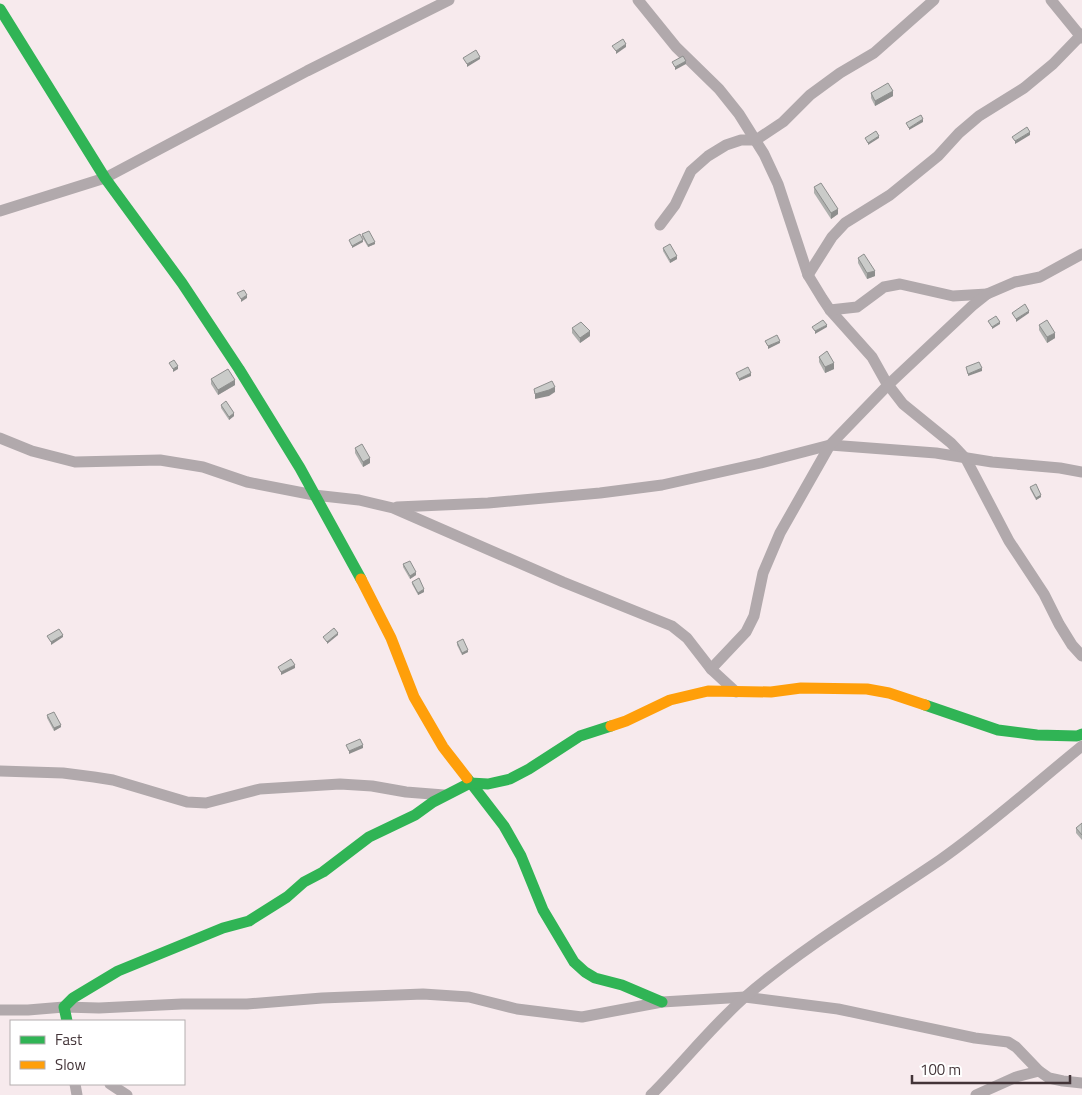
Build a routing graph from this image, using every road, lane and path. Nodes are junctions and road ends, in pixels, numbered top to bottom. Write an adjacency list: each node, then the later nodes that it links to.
1 (449, 0): 8 (street)
2 (638, 0): 7 (street)
3 (934, 0): 7 (street)
4 (1050, 0): 6 (street)
5 (0, 9): 8 (street)
6 (1081, 36): 12 (street)
7 (756, 140): 10 (street); 12 (street)
8 (105, 178): 9 (street); 20 (street)
9 (0, 211)
10 (660, 226)
11 (1082, 254): 13 (street)
12 (808, 275): 14 (street)
13 (986, 294): 14 (street); 15 (street)
14 (830, 310): 15 (street)
15 (888, 385): 17 (street); 18 (street)
16 (0, 438): 20 (street)
17 (830, 446): 18 (street); 21 (street); 23 (street)
18 (966, 459): 19 (street); 22 (street)
19 (1082, 472)
20 (314, 495): 21 (street); 28 (street)
21 (393, 508): 23 (street)
22 (1082, 656)
23 (711, 669): 24 (street)
24 (736, 692): 25 (street); 28 (street)
25 (1082, 734)
26 (1082, 746): 30 (street)
27 (0, 771): 29 (street)
28 (470, 783): 29 (street); 31 (street)
29 (453, 793): 32 (street)
30 (745, 997): 31 (street); 35 (street); 39 (street)
31 (662, 1002): 32 (street)
32 (64, 1007): 33 (street); 34 (street)
33 (0, 1010)
34 (67, 1020)
35 (1039, 1070): 36 (street); 40 (street)
36 (1082, 1083)
37 (112, 1085): 38 (street)
38 (127, 1095)
39 (651, 1095)
40 (976, 1095)

